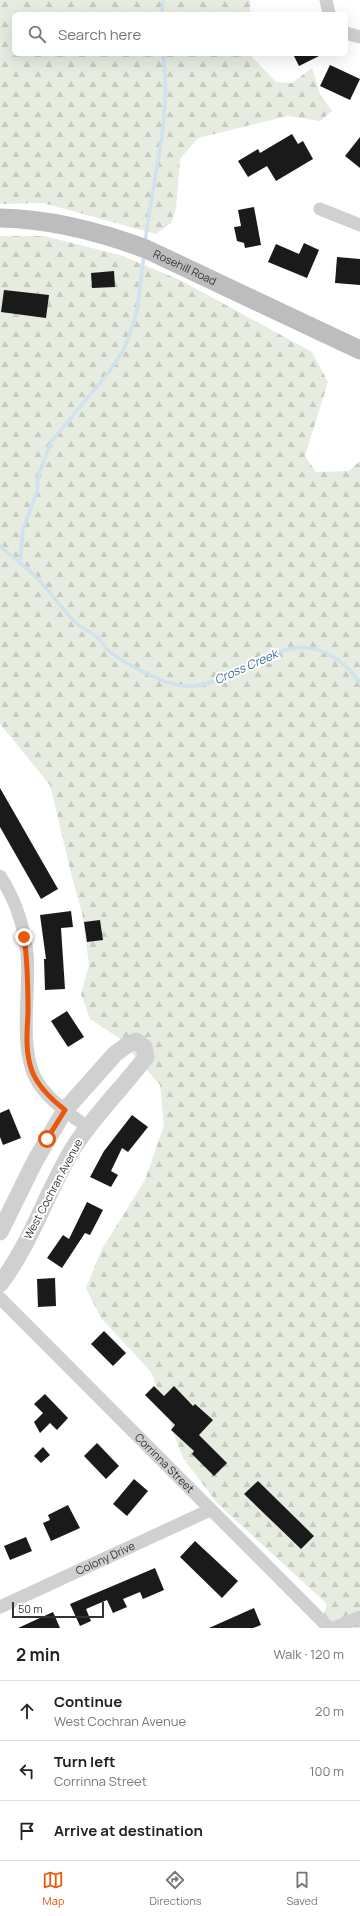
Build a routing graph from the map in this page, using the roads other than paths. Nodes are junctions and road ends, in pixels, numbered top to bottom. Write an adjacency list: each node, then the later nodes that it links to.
1 (326, 0): 2 (street)
2 (328, 12)
3 (348, 34): 4 (street)
4 (360, 37)
5 (320, 209): 7 (street)
6 (0, 218): 8 (main road, Rosehill Road)
7 (360, 225)
8 (360, 350)
9 (0, 876): 10 (street)
10 (65, 1110): 11 (street); 11 (street, West Cochran Avenue); 12 (street, West Cochran Avenue)
11 (87, 1127): 13 (street, West Cochran Avenue)
12 (0, 1232)
13 (0, 1284)
14 (0, 1298): 15 (street, Corrinna Street)
15 (210, 1510): 16 (street, Colony Drive); 18 (street, Corrinna Street)
16 (0, 1607)
17 (360, 1617): 19 (street)
18 (329, 1628)
19 (334, 1628)

